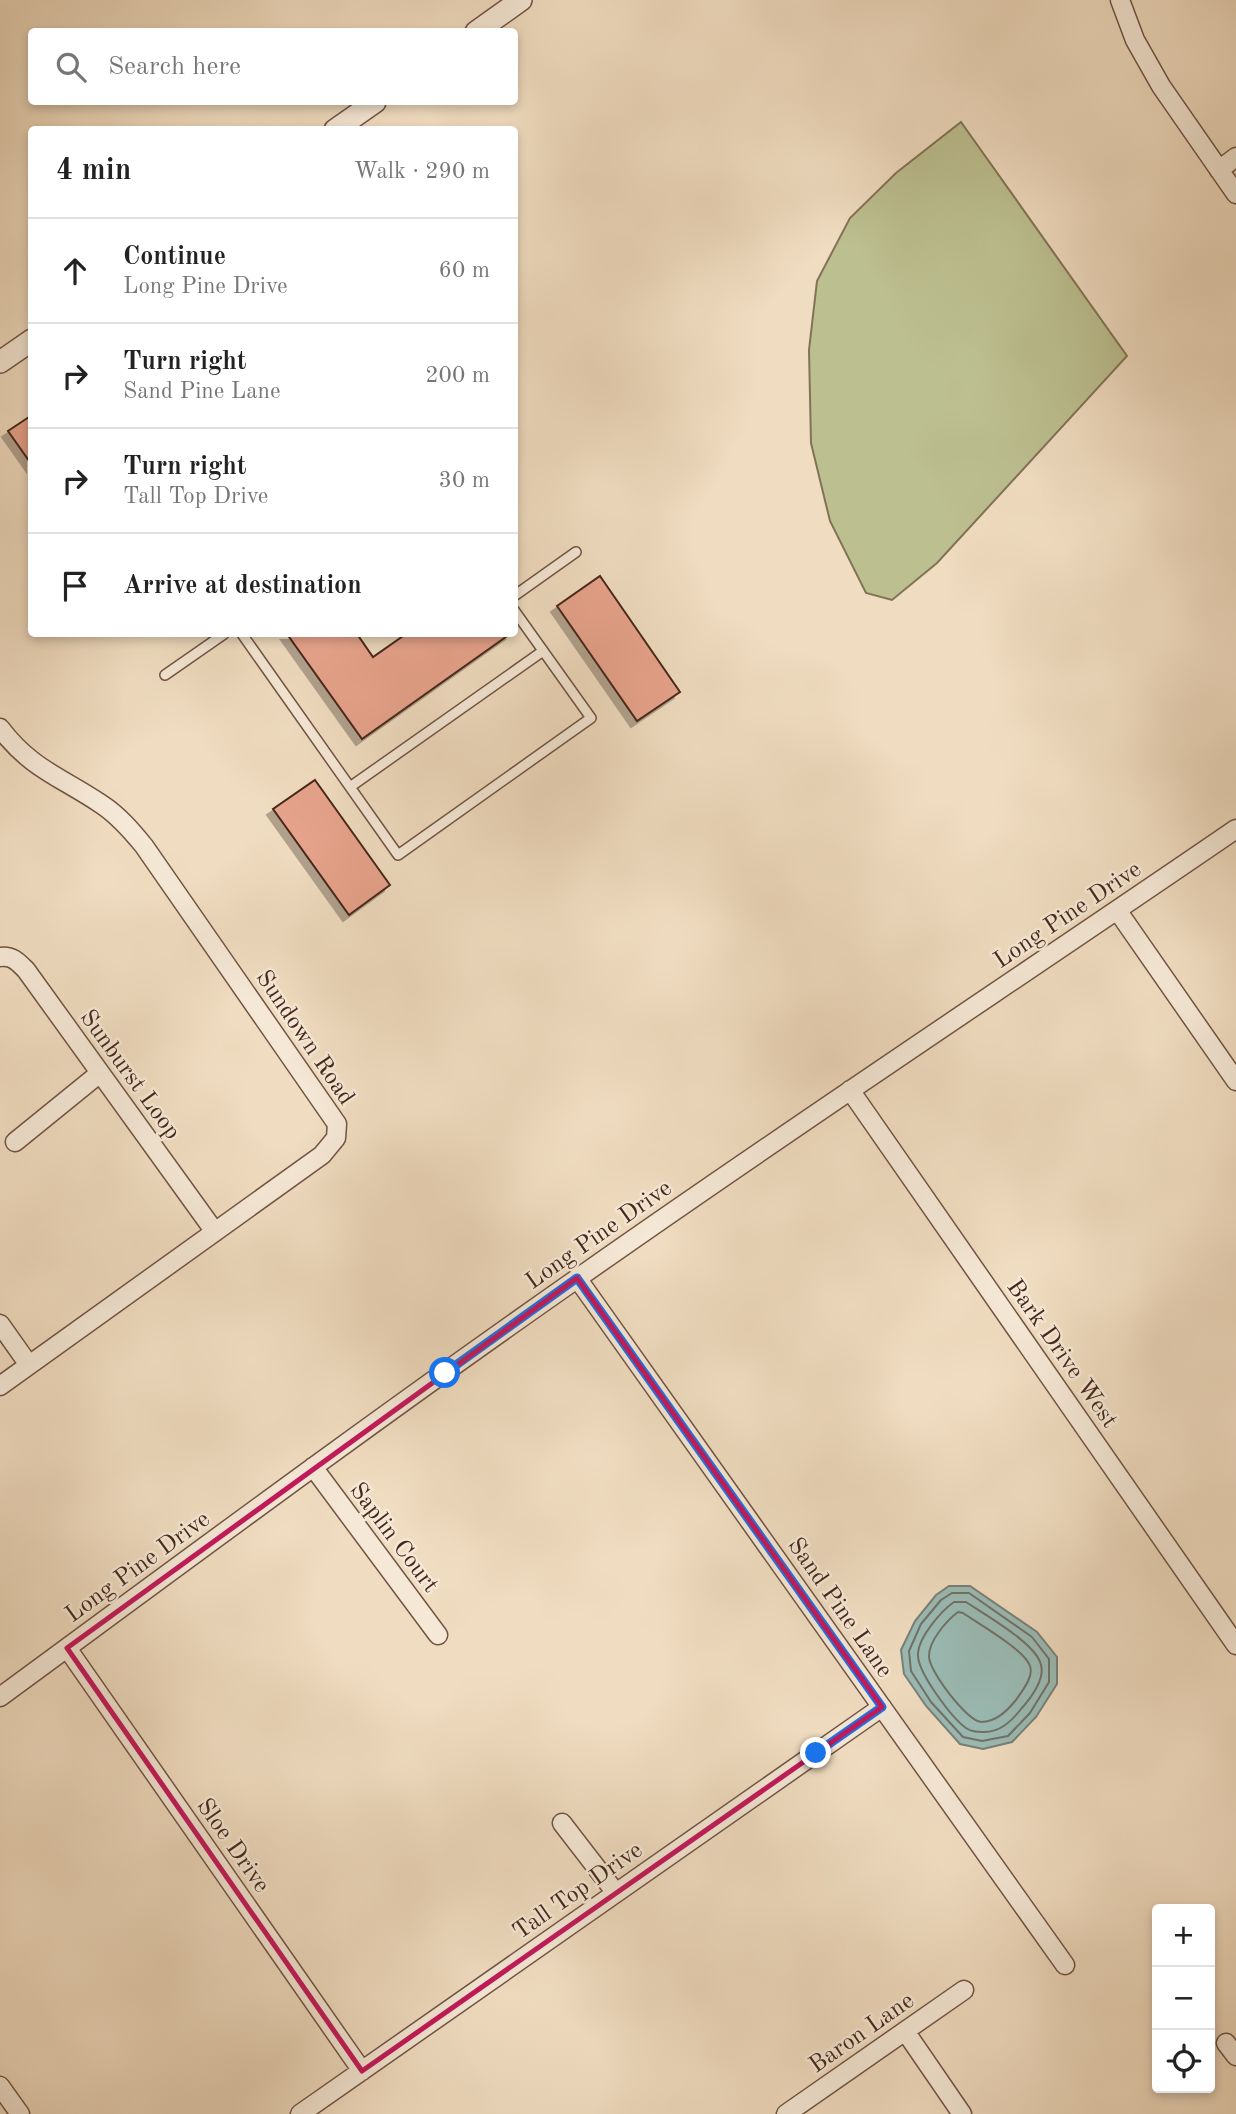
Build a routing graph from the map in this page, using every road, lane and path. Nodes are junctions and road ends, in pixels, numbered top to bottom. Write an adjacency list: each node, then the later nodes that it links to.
1 (521, 0): 3 (street)
2 (1121, 0): 7 (street)
3 (482, 28)
4 (371, 105): 5 (street)
5 (341, 126)
6 (1236, 157): 7 (street)
7 (1219, 170): 8 (street)
8 (1236, 194)
9 (28, 343): 10 (street)
10 (0, 362)
11 (576, 552): 12 (lane)
12 (518, 593)
13 (518, 616): 16 (lane)
14 (220, 637): 17 (lane)
15 (244, 637): 19 (lane)
16 (543, 651): 19 (lane); 19 (lane)
17 (165, 675)
18 (0, 728): 27 (street, Sundown Road)
19 (350, 787)
20 (1236, 829): 21 (street, Long Pine Drive)
21 (1117, 911): 24 (street); 25 (street, Long Pine Drive)
22 (0, 957): 23 (street, Sunburst Loop)
23 (100, 1073): 26 (street); 27 (street, Sunburst Loop)
24 (1235, 1076)
25 (850, 1090): 28 (street, Long Pine Drive); 34 (street, Bark Drive West)
26 (15, 1142)
27 (215, 1232): 30 (street, Sundown Road)
28 (577, 1278): 32 (street, Long Pine Drive); 37 (street, Sand Pine Lane)
29 (0, 1324): 30 (street)
30 (29, 1365): 31 (street, Sundown Road)
31 (0, 1386)
32 (313, 1467): 33 (street, Saplin Court); 35 (street, Long Pine Drive)
33 (438, 1635)
34 (1236, 1645)
35 (67, 1648): 36 (street, Long Pine Drive); 43 (street, Sloe Drive)
36 (0, 1697)
37 (882, 1707): 39 (street, Tall Top Drive); 40 (street, Sand Pine Lane)
38 (562, 1823): 39 (street)
39 (616, 1893): 43 (street, Tall Top Drive)
40 (1065, 1965)
41 (964, 1990): 42 (street, Baron Lane)
42 (905, 2031): 47 (street, Baron Lane); 48 (street)
43 (362, 2071): 46 (street, Tall Top Drive)
44 (0, 2086): 45 (street)
45 (19, 2114)
46 (300, 2114)
47 (786, 2114)
48 (962, 2114)

